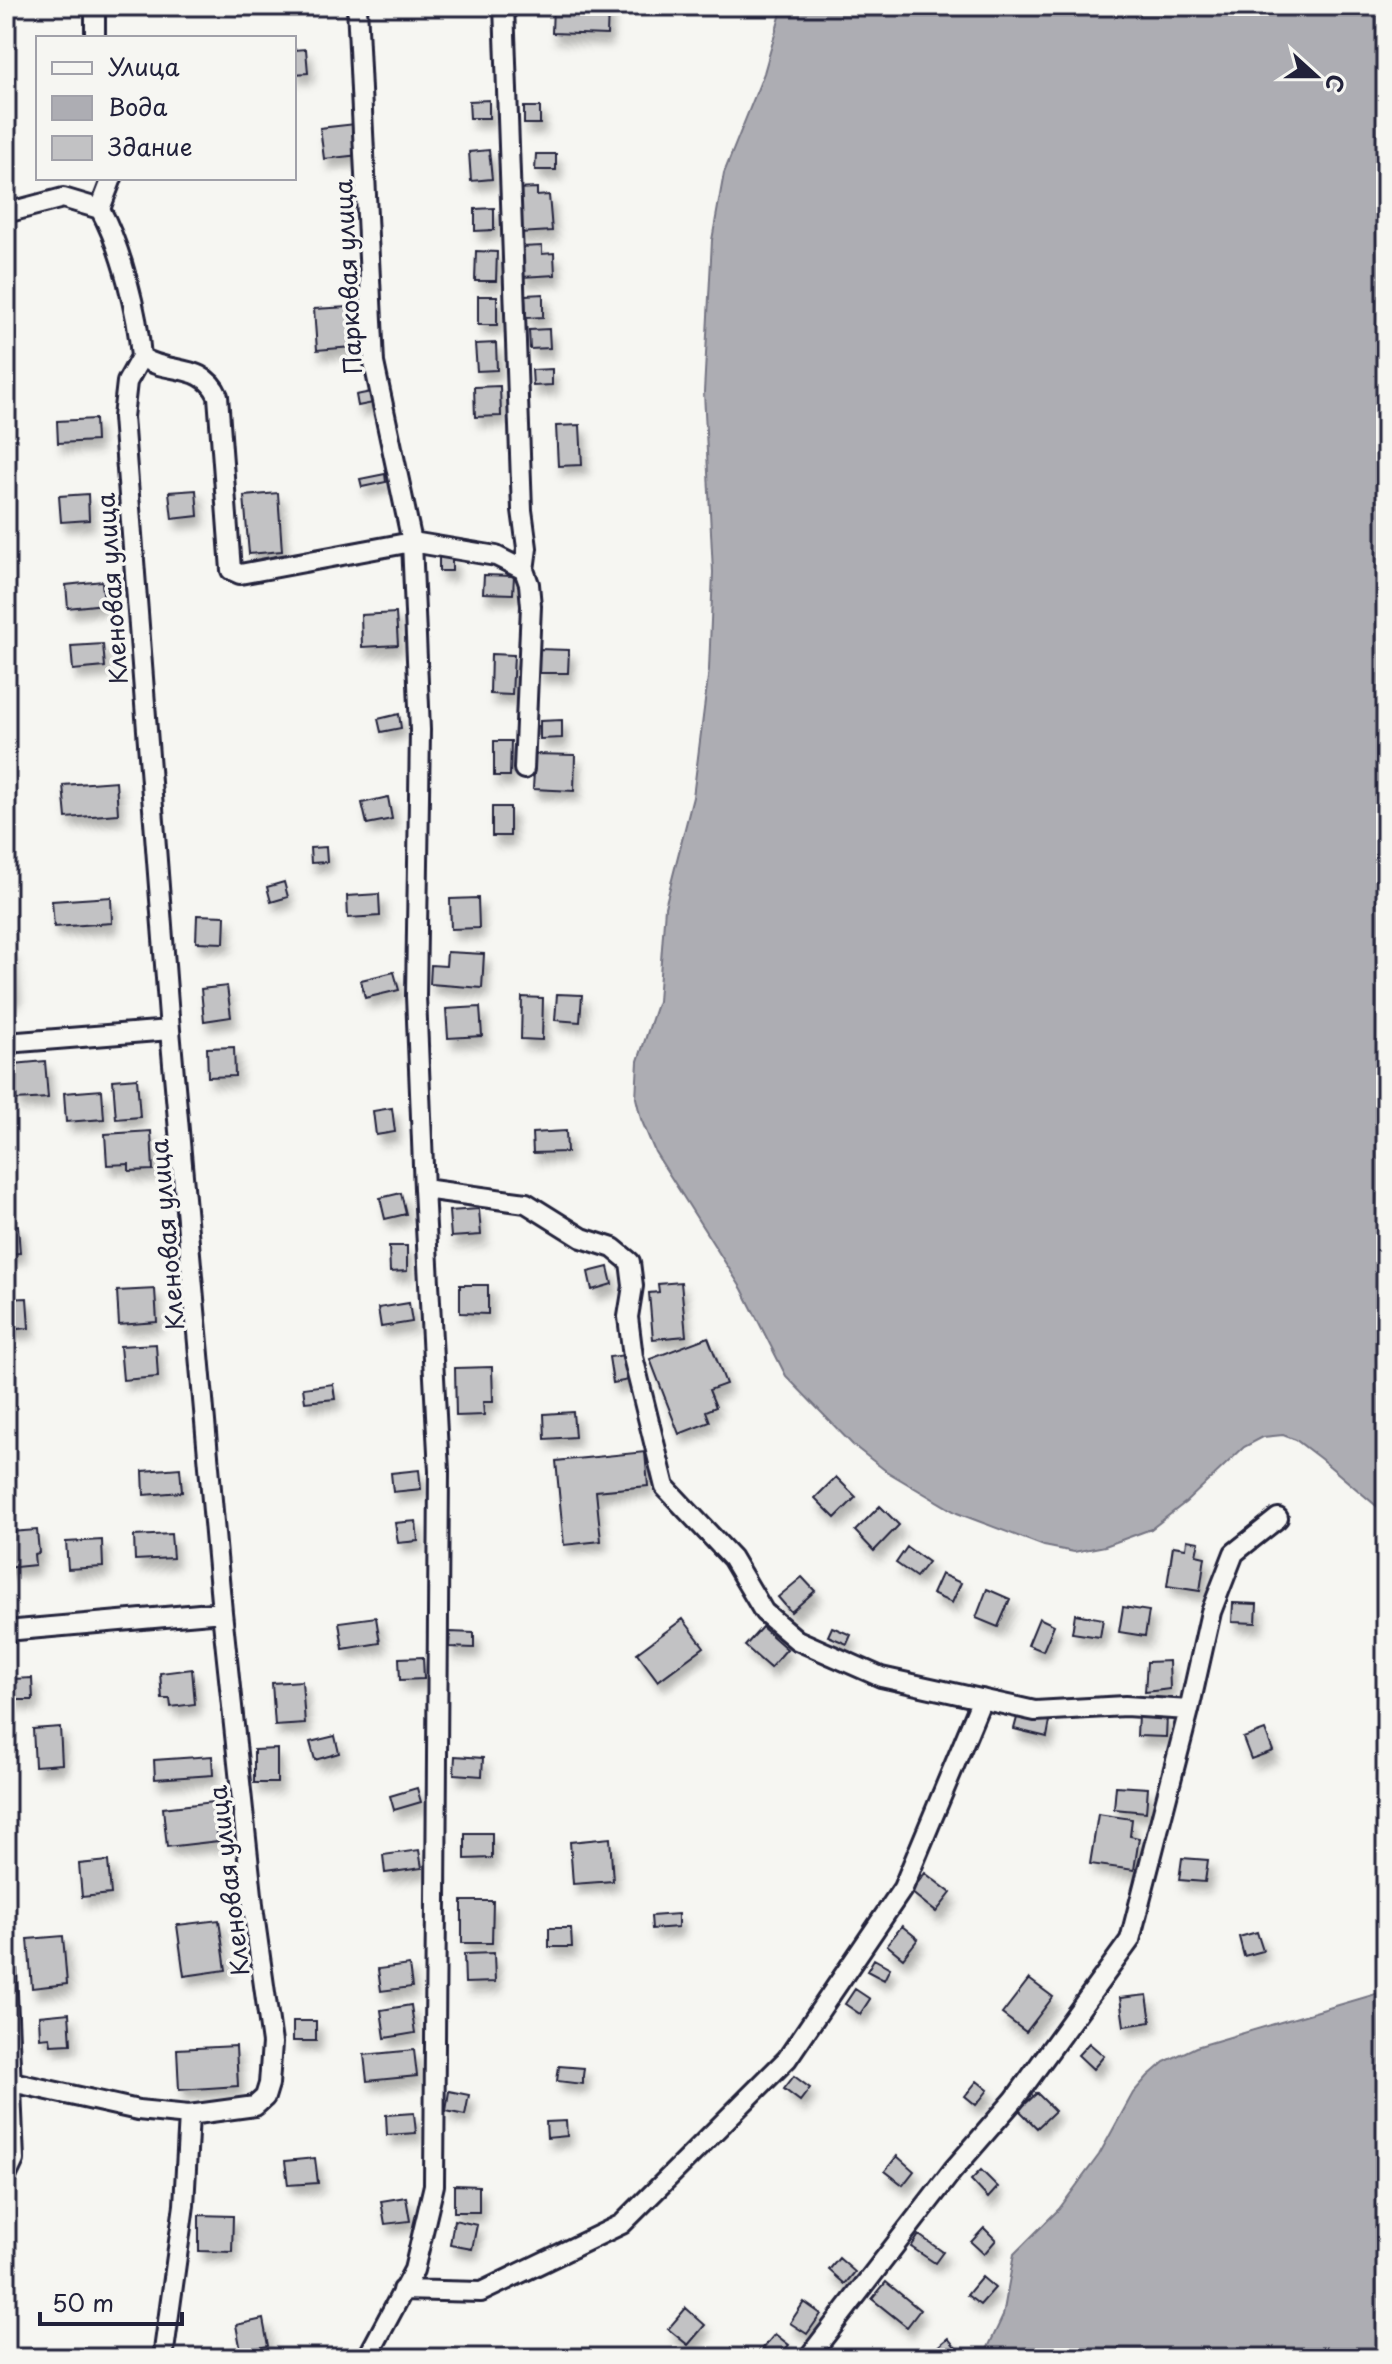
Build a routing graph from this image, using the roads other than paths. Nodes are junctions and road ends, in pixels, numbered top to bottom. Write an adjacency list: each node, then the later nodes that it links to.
1 (95, 6): 4 (street)
2 (357, 6): 9 (street, Парковая улица)
3 (504, 6): 10 (street)
4 (95, 36)
5 (111, 180): 6 (street)
6 (100, 209): 7 (street); 8 (street)
7 (6, 213)
8 (141, 357): 9 (street); 12 (street, Кленовая улица)
9 (412, 542): 10 (street); 14 (street, Парковая улица)
10 (524, 570): 11 (street)
11 (524, 769)
12 (170, 1030): 13 (street); 16 (street, Кленовая улица)
13 (6, 1043)
14 (424, 1189): 18 (street); 24 (street, Парковая улица)
15 (1278, 1518): 19 (street)
16 (222, 1612): 17 (street); 22 (street, Кленовая улица)
17 (6, 1631)
18 (982, 1699): 19 (street); 24 (street)
19 (1189, 1710): 27 (street)
20 (6, 1969): 21 (street)
21 (12, 2082): 22 (street); 23 (street)
22 (189, 2115): 25 (street)
23 (6, 2177)
24 (402, 2290): 26 (street, Парковая улица)
25 (163, 2358)
26 (367, 2358)
27 (808, 2358)

